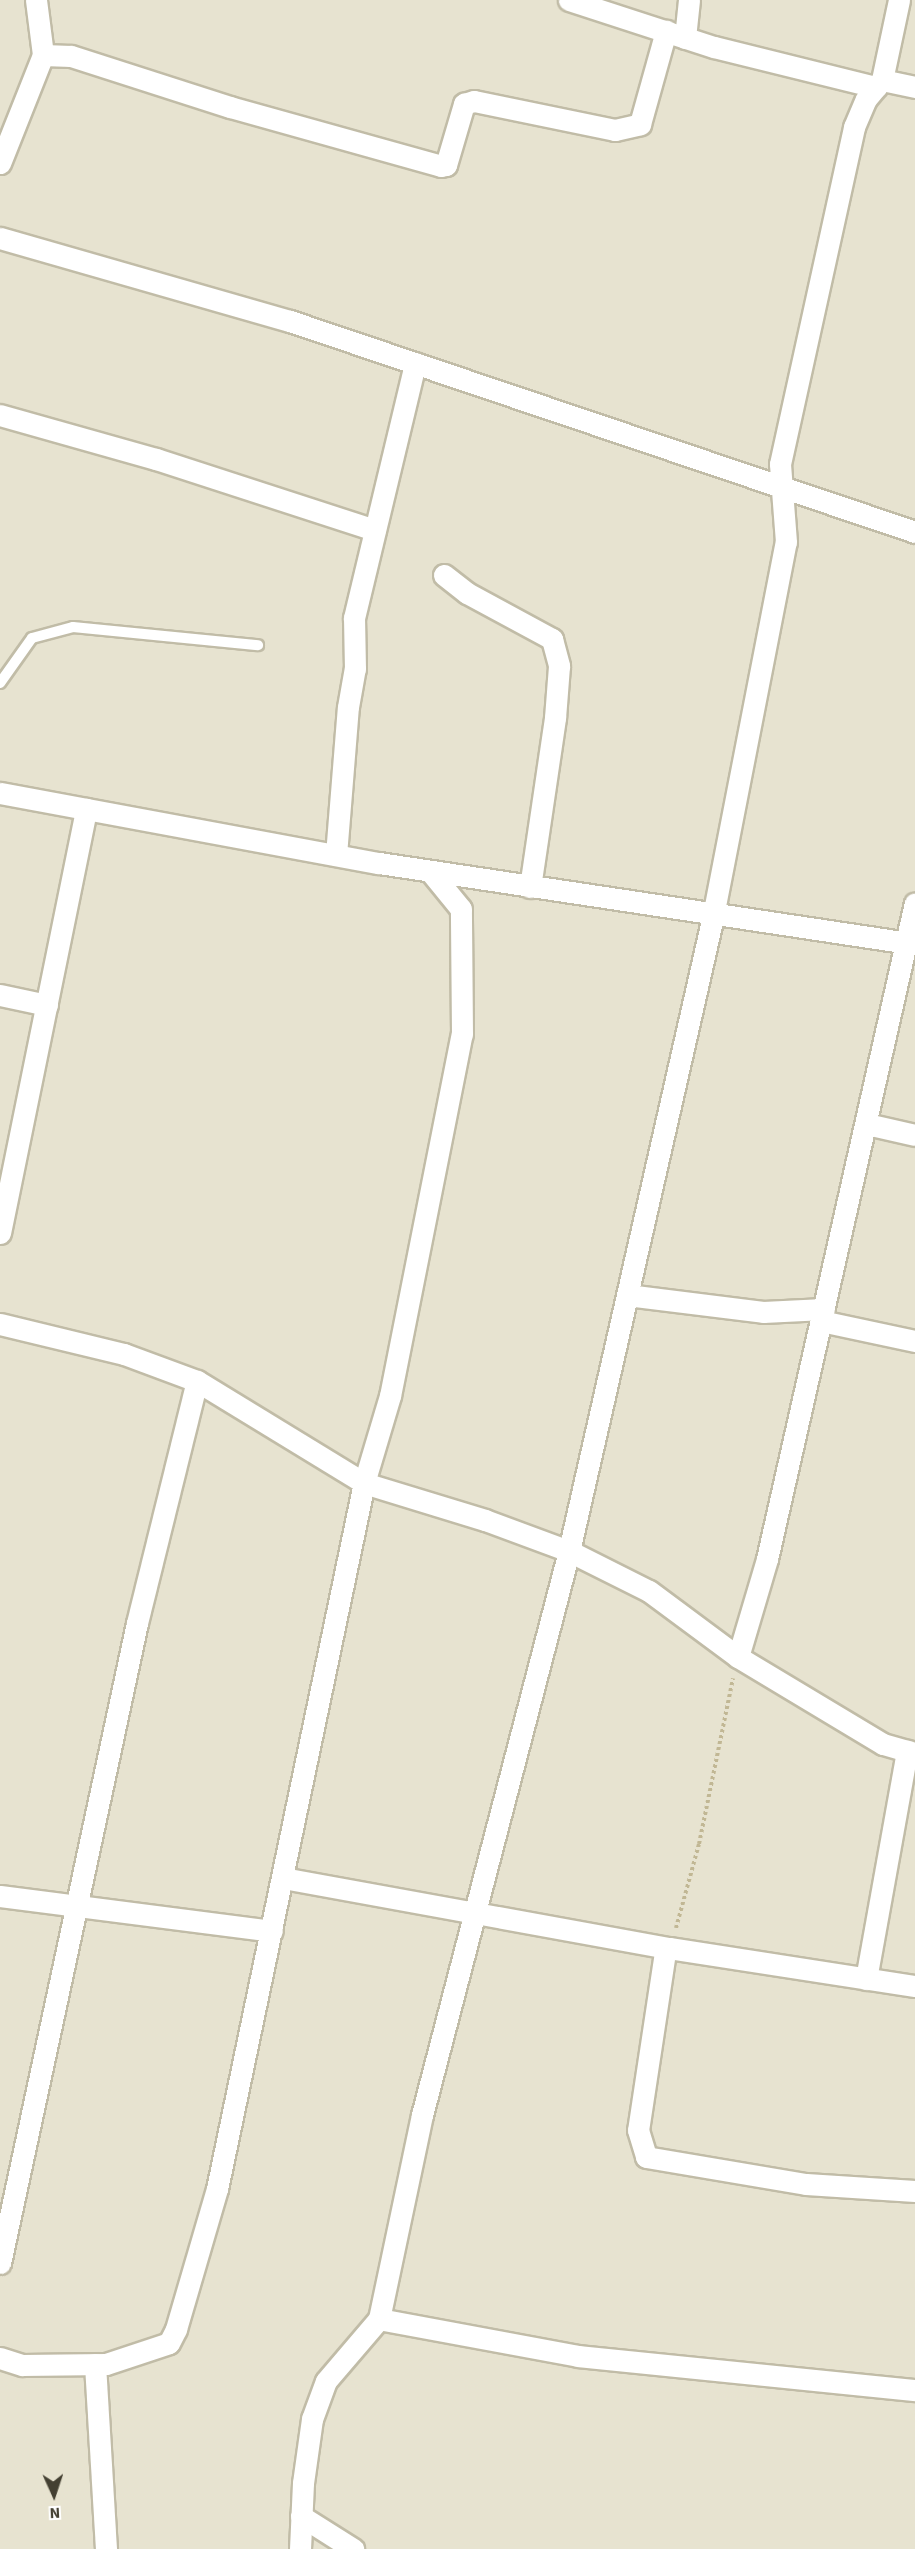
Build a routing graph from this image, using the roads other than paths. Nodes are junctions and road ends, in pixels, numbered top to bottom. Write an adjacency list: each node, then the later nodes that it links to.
1 (36, 0): 6 (street)
2 (569, 0): 5 (street)
3 (689, 0): 5 (street)
4 (899, 0): 7 (street)
5 (676, 34): 6 (street); 7 (street)
6 (43, 55): 9 (street)
7 (879, 84): 8 (street); 13 (street)
8 (915, 87)
9 (0, 163)
10 (0, 238): 11 (street)
11 (415, 363): 13 (street); 14 (street)
12 (0, 415): 14 (street)
13 (783, 486): 15 (street); 25 (street)
14 (375, 530): 21 (street)
15 (915, 532)
16 (444, 575): 23 (street)
17 (258, 645): 18 (lane)
18 (0, 683)
19 (0, 793): 20 (street)
20 (86, 809): 21 (street); 28 (street)
21 (336, 855): 22 (street)
22 (430, 871): 23 (street); 37 (street)
23 (530, 887): 25 (street)
24 (915, 903): 26 (street)
25 (713, 916): 26 (street); 32 (street)
26 (912, 944): 29 (street)
27 (0, 995): 28 (street)
28 (47, 1005): 31 (street)
29 (867, 1124): 30 (street); 33 (street)
30 (915, 1135)
31 (0, 1233)
32 (627, 1295): 33 (street); 38 (street)
33 (823, 1315): 35 (street); 39 (street)
34 (0, 1324): 36 (street)
35 (915, 1341)
36 (197, 1381): 37 (street); 43 (street)
37 (364, 1483): 38 (street); 41 (street)
38 (569, 1551): 39 (street); 44 (street)
39 (738, 1657): 40 (street)
40 (911, 1752): 47 (street)
41 (283, 1878): 44 (street); 45 (street)
42 (0, 1896): 43 (street)
43 (80, 1904): 45 (street); 50 (street)
44 (474, 1913): 46 (street); 51 (street)
45 (272, 1931): 53 (street)
46 (669, 1948): 47 (street); 49 (street)
47 (866, 1979): 48 (street)
48 (915, 1986)
49 (915, 2191)
50 (0, 2263)
51 (379, 2319): 54 (street); 55 (street)
52 (0, 2358): 53 (street)
53 (95, 2364): 56 (street)
54 (915, 2390)
55 (301, 2516): 57 (street); 58 (street)
56 (106, 2549)
57 (300, 2549)
58 (353, 2549)

